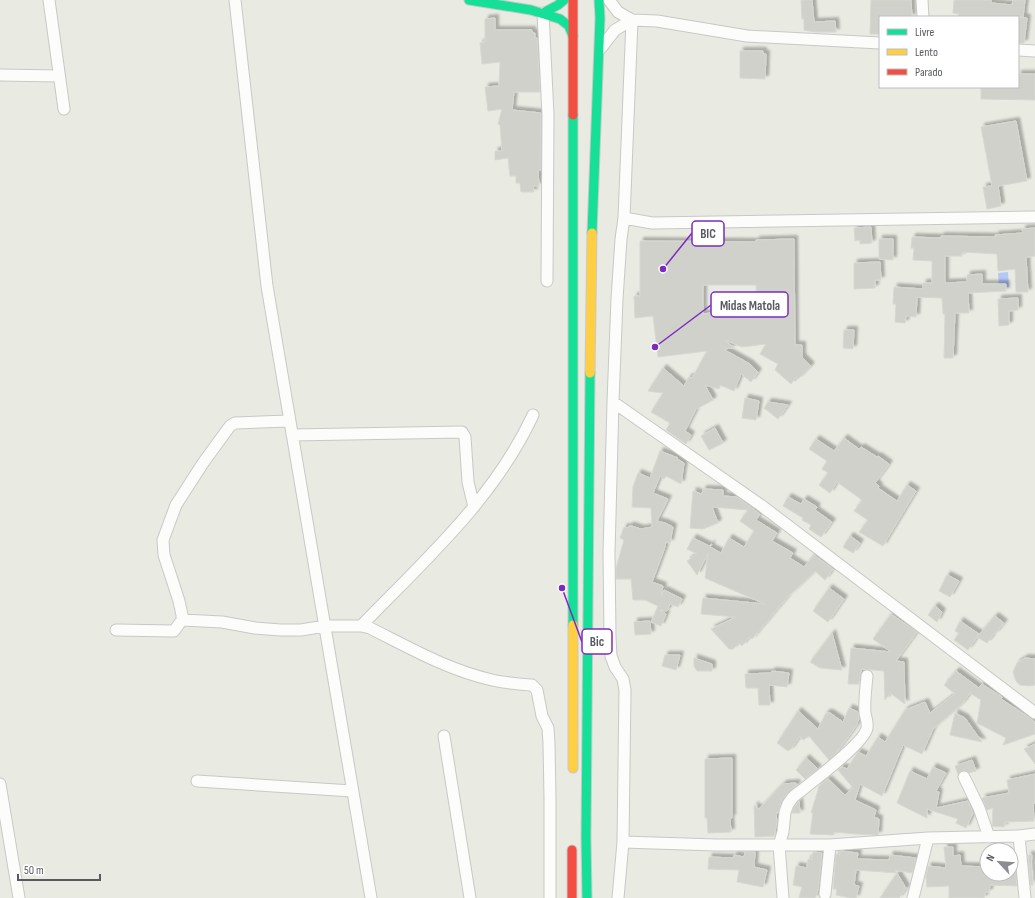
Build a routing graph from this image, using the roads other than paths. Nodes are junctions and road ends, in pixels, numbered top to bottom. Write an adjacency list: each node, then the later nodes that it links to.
1 (49, 0): 19 (street)
2 (235, 0): 26 (street)
3 (469, 0): 9 (main road)
4 (564, 0): 10 (main road)
5 (572, 0): 13 (main road)
6 (599, 0): 17 (main road)
7 (609, 0): 12 (street)
8 (922, 0): 11 (street)
9 (531, 5): 10 (main road)
10 (543, 13): 13 (main road); 23 (street)
11 (923, 16)
12 (632, 20): 14 (street); 17 (street); 22 (street)
13 (573, 36): 37 (main road)
14 (879, 43)
15 (1035, 49): 16 (street)
16 (1019, 50)
17 (599, 51): 56 (main road)
18 (0, 75): 19 (street)
19 (58, 76): 20 (street)
20 (64, 109)
21 (1035, 217): 22 (street)
22 (624, 218): 24 (street)
23 (547, 280)
24 (613, 402): 34 (street); 47 (street)
25 (533, 416): 28 (street)
26 (289, 420): 27 (street); 29 (street)
27 (292, 435): 28 (street); 30 (street)
28 (474, 507): 31 (street)
29 (182, 620): 30 (street); 32 (street)
30 (325, 626): 31 (street); 40 (street)
31 (361, 626): 54 (street)
32 (116, 630)
33 (867, 676): 48 (street)
34 (1035, 713)
35 (444, 736): 53 (street)
36 (964, 777): 44 (street)
37 (572, 778)
38 (197, 781): 40 (street)
39 (0, 784): 41 (street)
40 (352, 791): 52 (street)
41 (2, 803): 51 (street)
42 (1035, 834): 43 (street)
43 (1019, 836): 44 (street); 60 (street)
44 (989, 837): 45 (street)
45 (928, 838): 49 (street); 59 (street)
46 (572, 842): 55 (main road)
47 (623, 842): 48 (street); 57 (street)
48 (779, 845): 49 (street); 58 (street)
49 (830, 845): 50 (street)
50 (824, 894)
51 (19, 898)
52 (371, 898)
53 (470, 898)
54 (550, 898)
55 (572, 898)
56 (587, 898)
57 (618, 898)
58 (783, 898)
59 (913, 898)
60 (1025, 898)

